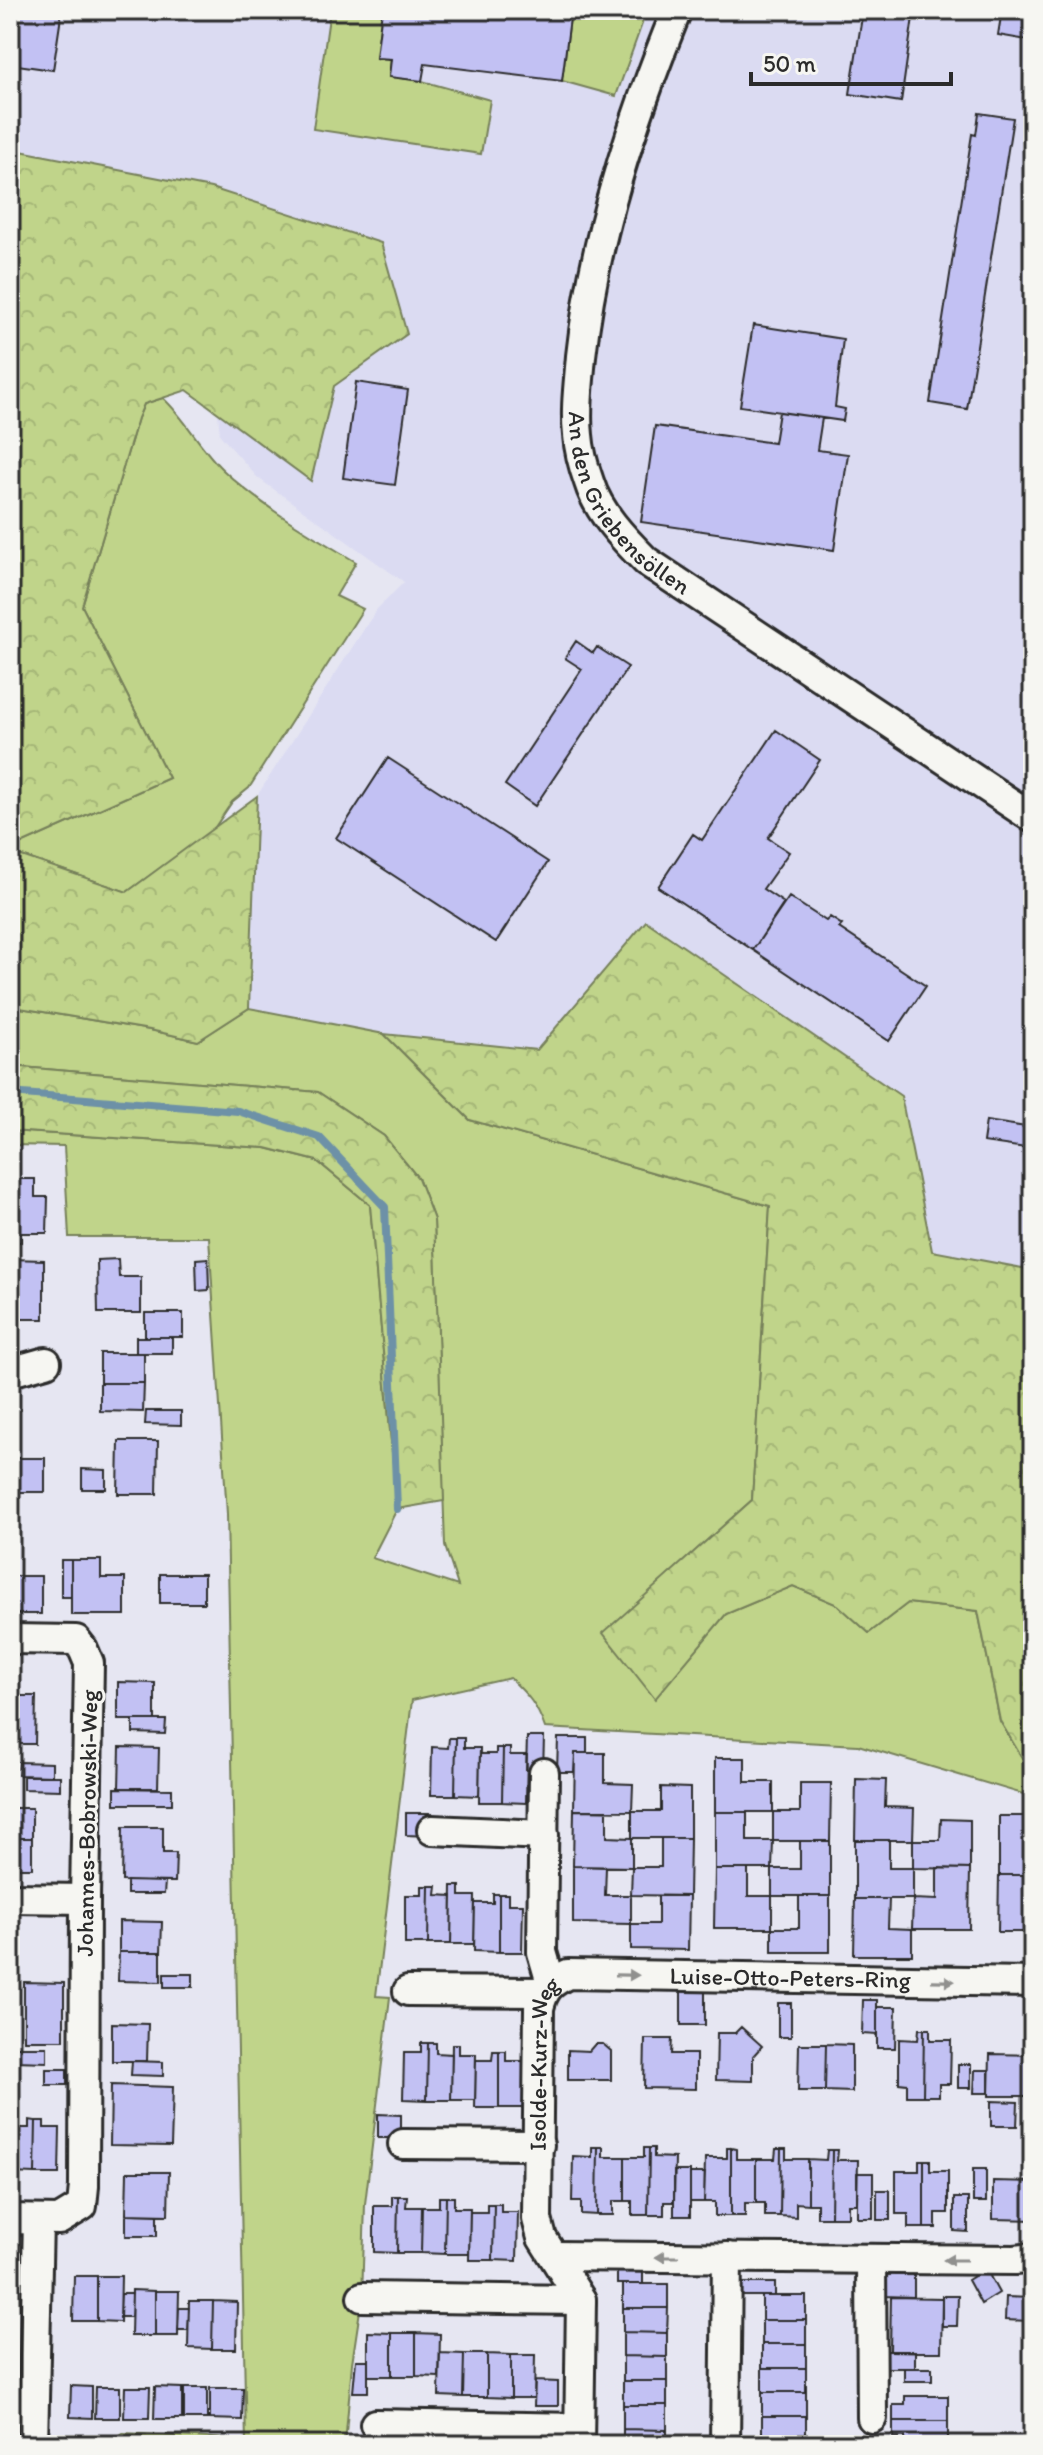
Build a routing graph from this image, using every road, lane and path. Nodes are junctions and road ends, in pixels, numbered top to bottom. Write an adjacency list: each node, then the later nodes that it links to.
1 (677, 10): 2 (street, An den Griebensöllen)
2 (1033, 818)
3 (46, 1362): 4 (street)
4 (10, 1372)
5 (10, 1639): 10 (street, Johannes-Bobrowski-Weg)
6 (544, 1773): 8 (street, Isolde-Kurz-Weg)
7 (432, 1830): 8 (street)
8 (544, 1835): 12 (street, Isolde-Kurz-Weg)
9 (10, 1898): 10 (street)
10 (85, 1899): 17 (street, Johannes-Bobrowski-Weg)
11 (1033, 1982): 12 (street, Luise-Otto-Peters-Ring, one-way to 11)
12 (547, 1987): 13 (street, Luise-Otto-Peters-Ring); 15 (street, Isolde-Kurz-Weg)
13 (408, 1991)
14 (403, 2144): 15 (street)
15 (539, 2145): 18 (street, Isolde-Kurz-Weg)
16 (10, 2219): 17 (street)
17 (38, 2220): 27 (street)
18 (554, 2256): 19 (street, one-way to 18); 23 (street, Isolde-Kurz-Weg)
19 (727, 2257): 21 (street); 28 (street)
20 (1033, 2258): 21 (street, one-way to 21)
21 (871, 2260): 24 (street)
22 (362, 2297): 23 (street)
23 (581, 2300): 26 (street)
24 (872, 2418)
25 (375, 2424): 26 (street)
26 (579, 2436)
27 (33, 2445)
28 (725, 2445)

